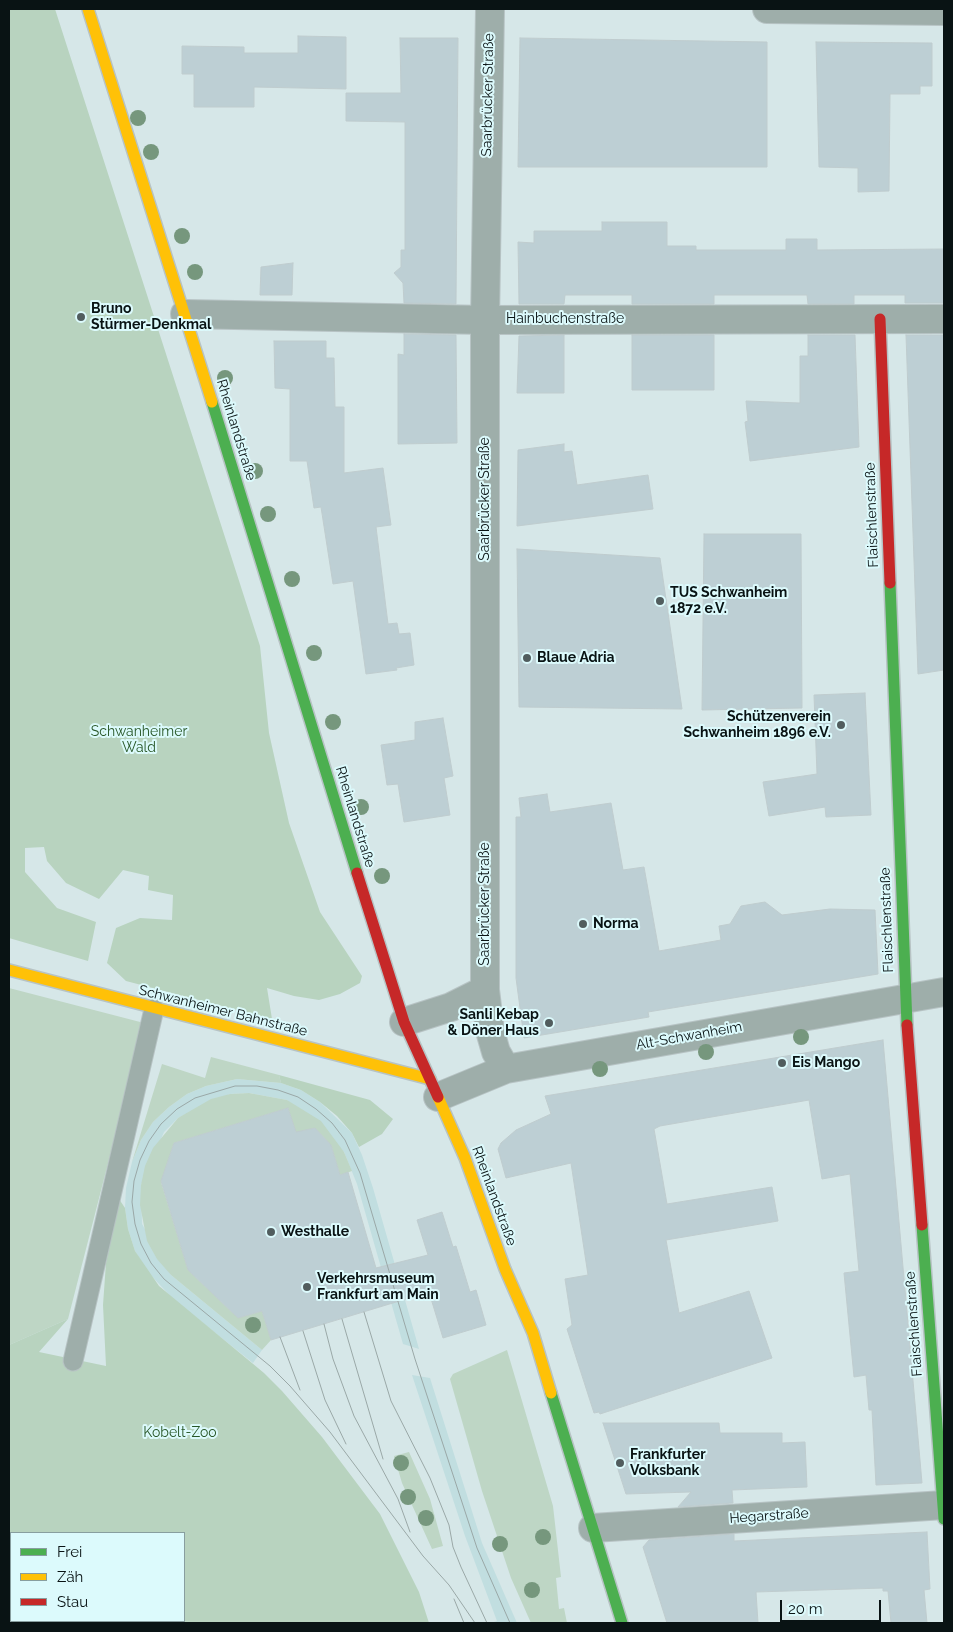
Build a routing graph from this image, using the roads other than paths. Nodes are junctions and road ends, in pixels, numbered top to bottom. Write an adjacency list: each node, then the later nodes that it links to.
1 (88, 9): 6 (street, Rheinlandstraße)
2 (490, 9): 9 (street, Saarbrücker Straße)
3 (767, 9): 4 (street)
4 (843, 9): 5 (street)
5 (944, 11)
6 (185, 314): 9 (street, Hainbuchenstraße); 15 (street, Rheinlandstraße)
7 (880, 319): 8 (street, Hainbuchenstraße); 9 (street, Hainbuchenstraße); 13 (street, Flaischlenstraße)
8 (944, 319)
9 (485, 320): 11 (street, Saarbrücker Straße)
10 (9, 970): 14 (street, Schwanheimer Bahnstraße)
11 (485, 990): 15 (street); 16 (street, Saarbrücker Straße)
12 (944, 992): 13 (street, Alt-Schwanheim)
13 (905, 998): 16 (street, Alt-Schwanheim); 19 (street, Flaischlenstraße)
14 (154, 1009): 17 (street, Schwanheimer Bahnstraße); 18 (lane)
15 (404, 1022): 17 (street, Rheinlandstraße)
16 (506, 1069): 17 (street, Alt-Schwanheim)
17 (434, 1088): 20 (street, Rheinlandstraße)
18 (73, 1361)
19 (944, 1510): 20 (street, Hegarstraße)
20 (593, 1528): 21 (street, Rheinlandstraße)
21 (622, 1623)

